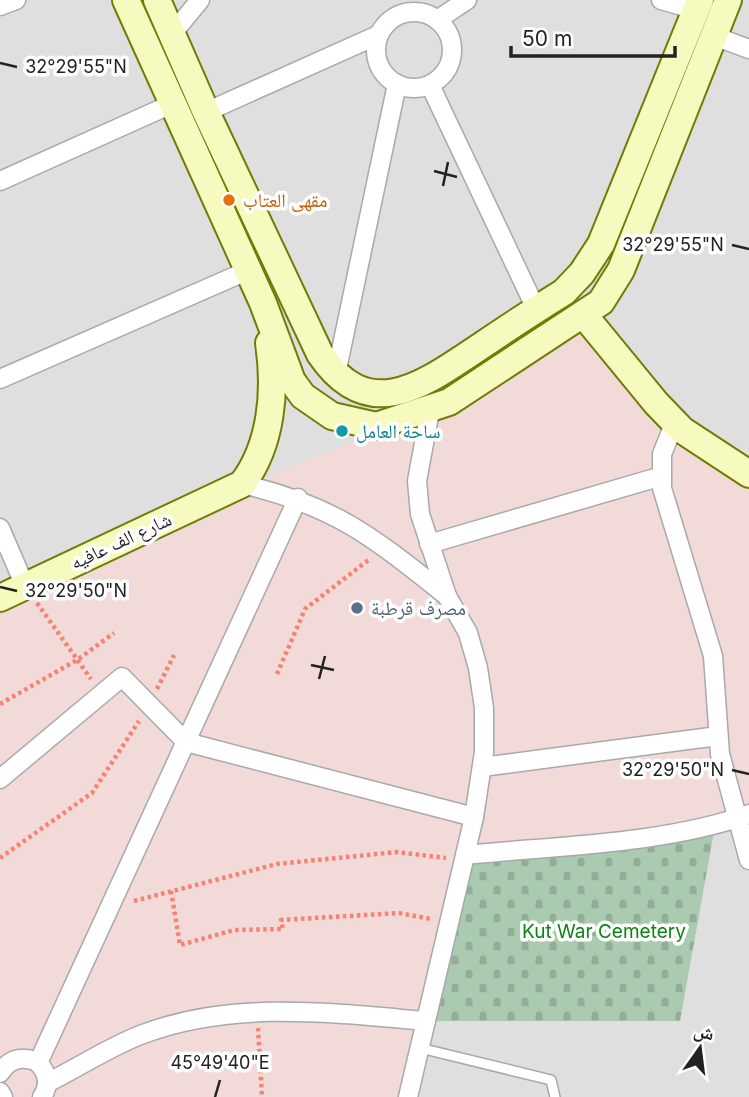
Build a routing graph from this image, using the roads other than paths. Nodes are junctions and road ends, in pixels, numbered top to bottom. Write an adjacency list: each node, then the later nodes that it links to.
1 (16, 0): 9 (street)
2 (126, 0): 18 (street)
3 (157, 0): 12 (street)
4 (200, 0): 12 (street)
5 (661, 0): 8 (street)
6 (728, 0): 14 (street)
7 (461, 2): 11 (street)
8 (698, 5): 23 (street)
9 (0, 6)
10 (392, 8): 11 (street); 13 (street)
11 (437, 20): 17 (street)
12 (172, 34): 19 (street)
13 (378, 35): 16 (street); 19 (street)
14 (713, 36): 15 (street); 24 (street)
15 (749, 50)
16 (397, 84): 17 (street); 25 (street)
17 (430, 85): 23 (street)
18 (174, 103): 20 (street); 21 (street)
19 (206, 112): 25 (street)
20 (0, 181)
21 (248, 270): 22 (street); 26 (street)
22 (263, 303): 27 (street); 31 (street)
23 (536, 309): 25 (street)
24 (583, 314): 27 (street); 28 (street)
25 (336, 374)
26 (0, 379)
27 (430, 411): 34 (street)
28 (675, 422): 29 (street); 30 (street)
29 (749, 474)
30 (662, 476): 34 (street); 38 (street)
31 (242, 484): 32 (street); 35 (street, شارع الف عافيه)
32 (298, 498): 36 (street); 39 (street)
33 (0, 528): 35 (street)
34 (429, 544): 36 (street)
35 (25, 586): 37 (street, شارع الف عافيه)
36 (447, 596): 40 (street)
37 (0, 598)
38 (718, 736): 40 (street); 42 (street)
39 (186, 742): 41 (street); 43 (street); 48 (street)
40 (482, 767): 43 (street)
41 (0, 779)
42 (742, 816): 44 (street); 45 (street)
43 (474, 817): 44 (street)
44 (464, 858): 46 (street)
45 (749, 860)
46 (426, 1021): 47 (street); 50 (street)
47 (420, 1048): 53 (street); 54 (lane)
48 (38, 1063): 49 (street); 50 (street)
49 (0, 1073)
50 (45, 1090)
51 (0, 1092): 52 (street)
52 (3, 1097)
53 (408, 1097)
54 (555, 1097)

